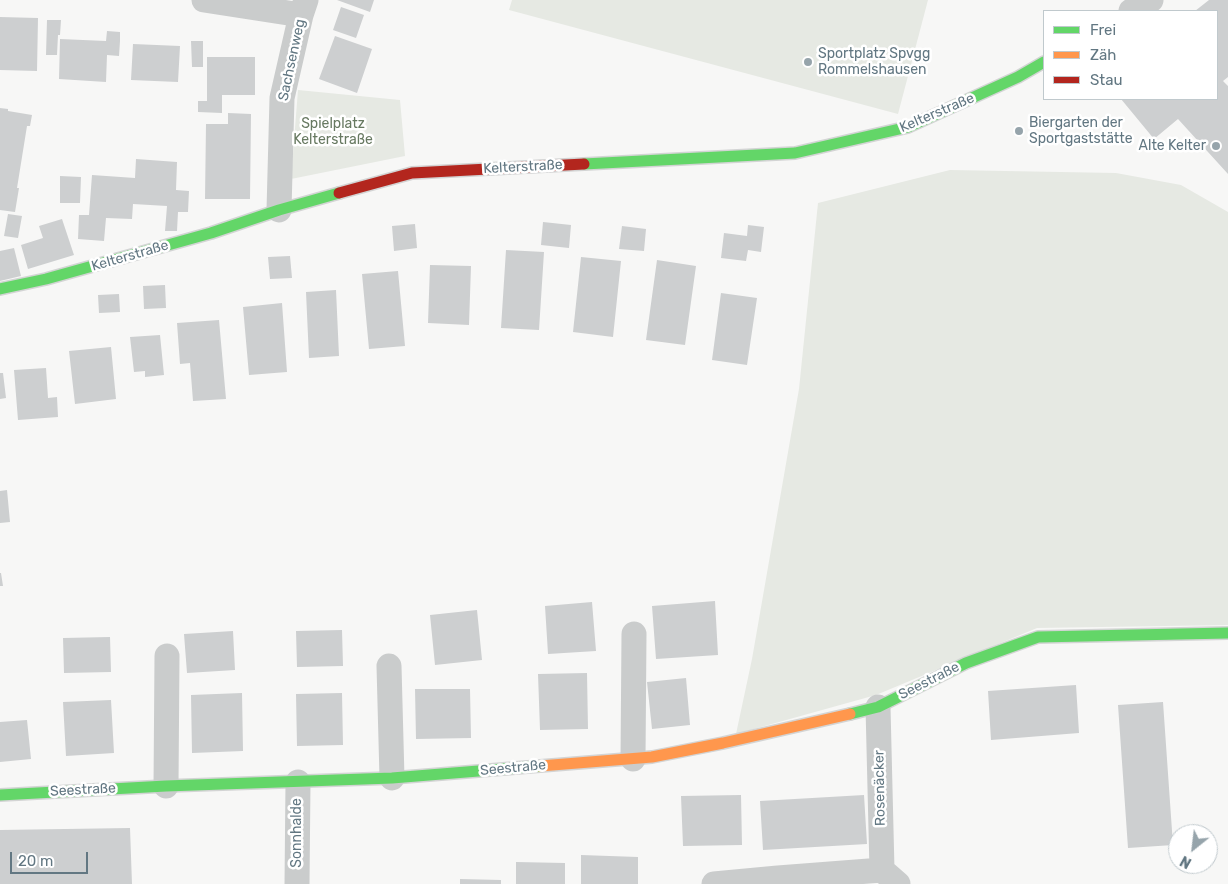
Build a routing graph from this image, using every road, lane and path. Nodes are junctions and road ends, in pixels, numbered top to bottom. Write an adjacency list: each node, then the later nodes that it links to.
1 (204, 0): 3 (street)
2 (1151, 0): 4 (street)
3 (304, 8): 6 (street, Sachsenweg)
4 (1134, 10)
5 (1043, 63): 6 (street, Kelterstraße)
6 (279, 210): 7 (street, Kelterstraße)
7 (0, 289)
8 (1228, 633): 12 (street, Seestraße)
9 (634, 634): 13 (street)
10 (167, 656): 16 (street)
11 (389, 666): 14 (street)
12 (878, 707): 13 (street, Seestraße); 18 (street, Rosenäcker)
13 (634, 758): 14 (street, Seestraße)
14 (392, 778): 15 (street, Seestraße)
15 (298, 782): 16 (street, Seestraße); 20 (street, Sonnhalde)
16 (166, 786): 17 (street, Seestraße)
17 (0, 795)
18 (890, 877): 19 (street, Rosenäcker)
19 (778, 881): 21 (street, Rosenäcker)
20 (297, 884)
21 (714, 884)

